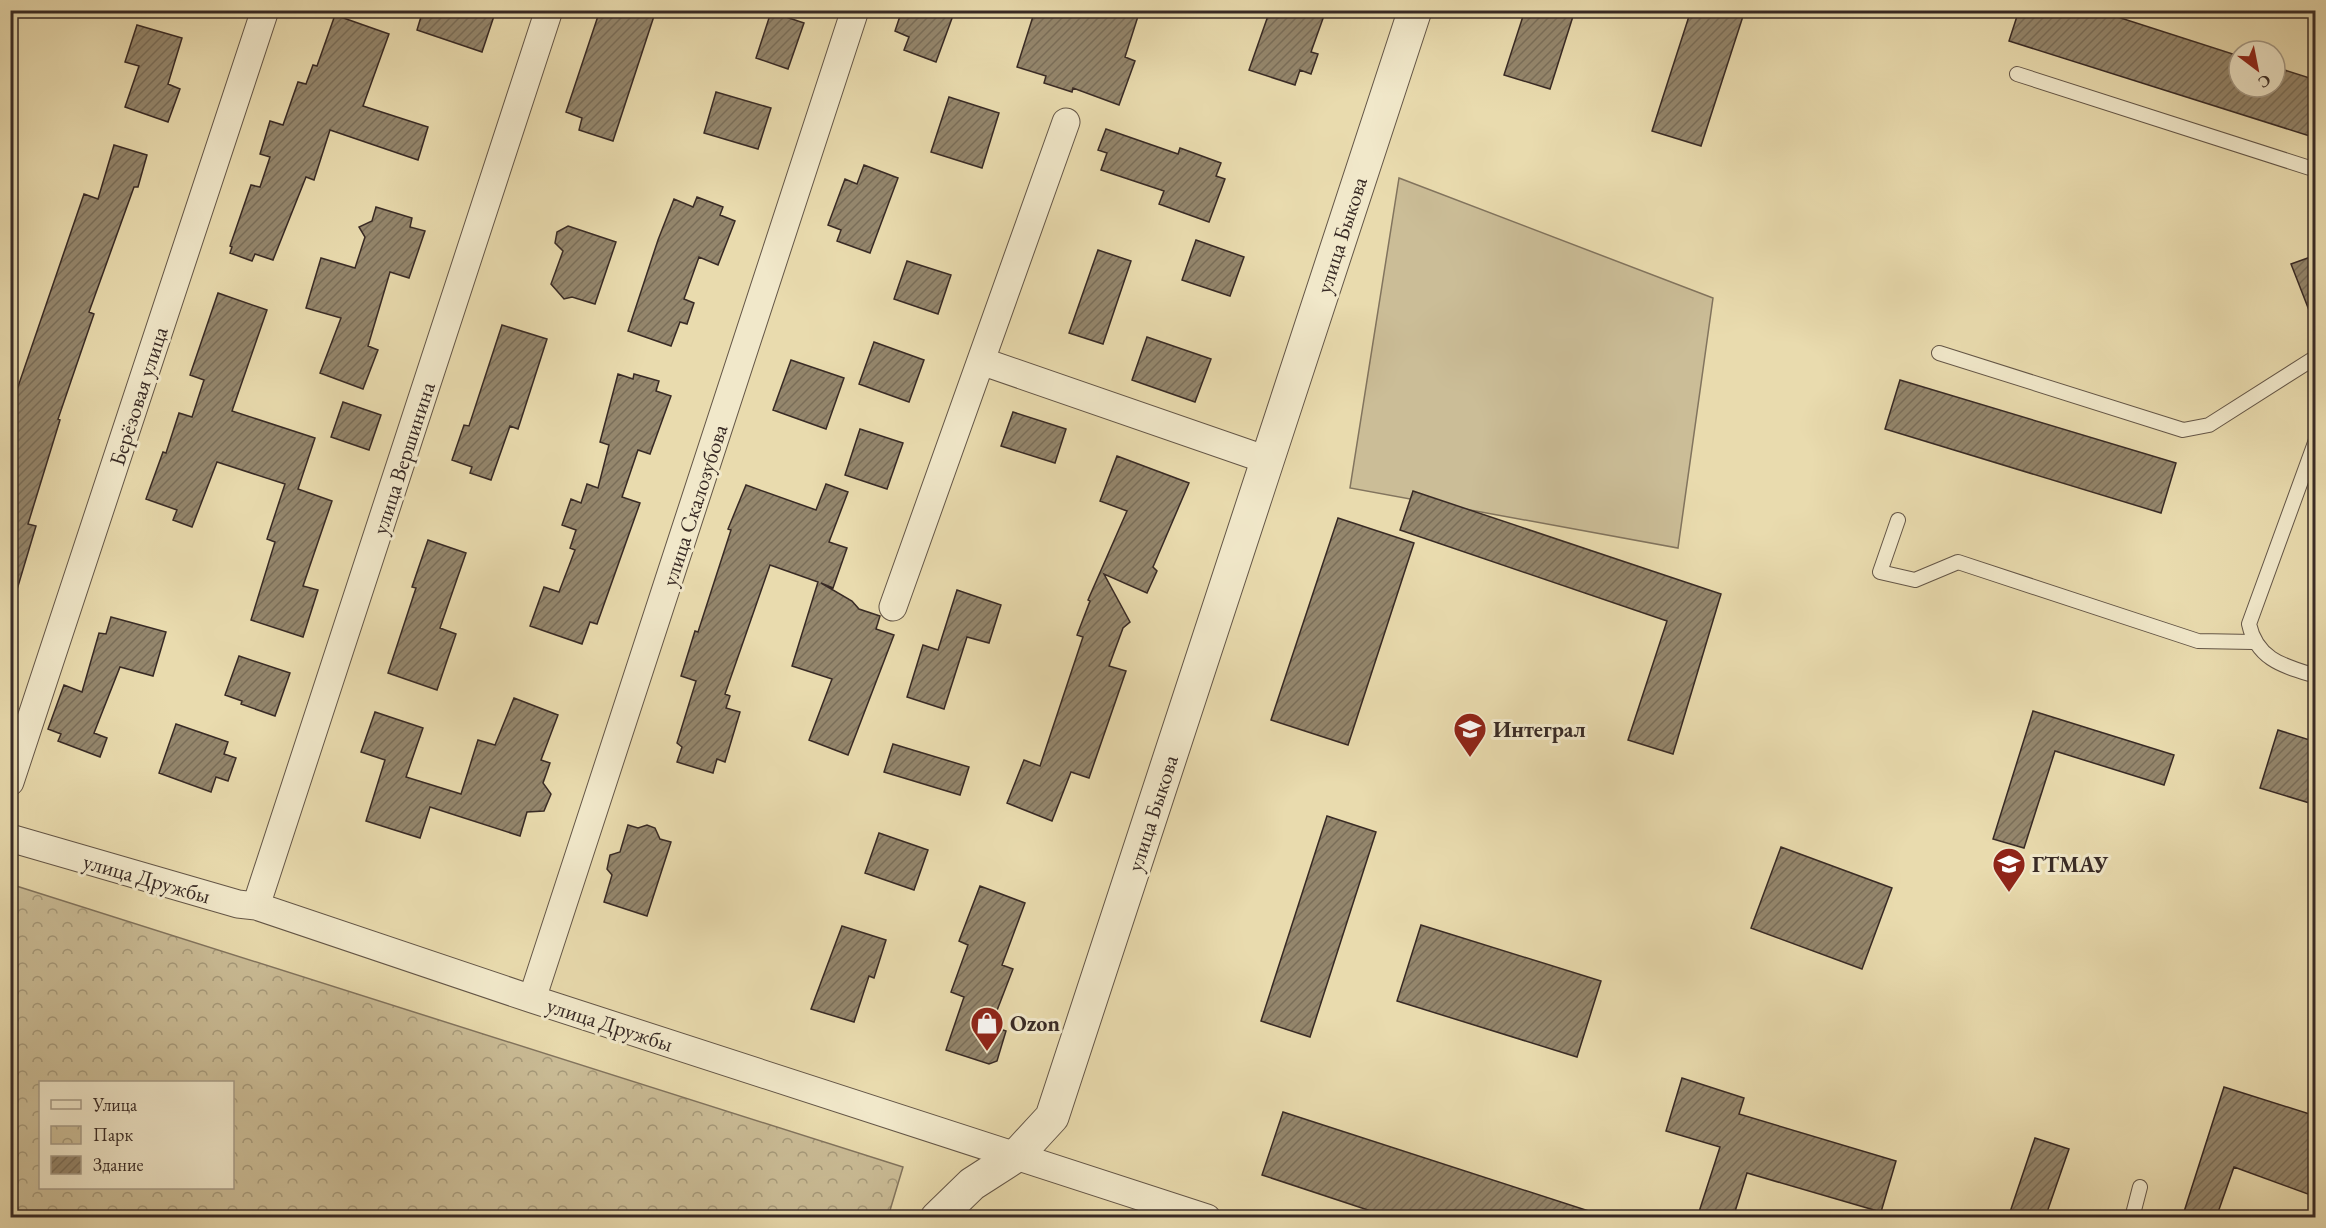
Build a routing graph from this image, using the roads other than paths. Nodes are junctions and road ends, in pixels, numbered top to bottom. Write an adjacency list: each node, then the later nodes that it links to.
1 (266, 10): 17 (street, Берёзовая улица)
2 (549, 10): 19 (street, улица Вершинина)
3 (855, 10): 20 (street, улица Скалозубова)
4 (1415, 10): 12 (street, улица Быкова)
5 (2017, 74): 7 (lane)
6 (1066, 122): 10 (street)
7 (2316, 170)
8 (1939, 353): 9 (lane)
9 (2316, 357)
10 (981, 361): 12 (street); 14 (street)
11 (2316, 440): 15 (lane)
12 (1267, 460): 21 (street, улица Быкова)
13 (1898, 520): 15 (lane)
14 (892, 607)
15 (2253, 642): 16 (lane)
16 (2316, 676)
17 (10, 782)
18 (10, 838): 19 (street, улица Дружбы)
19 (256, 906): 20 (street, улица Дружбы)
20 (532, 999): 21 (street, улица Дружбы)
21 (1017, 1155): 23 (street, улица Быкова); 24 (street, улица Дружбы)
22 (2140, 1187): 25 (lane)
23 (937, 1218)
24 (1207, 1218)
25 (2132, 1218)

